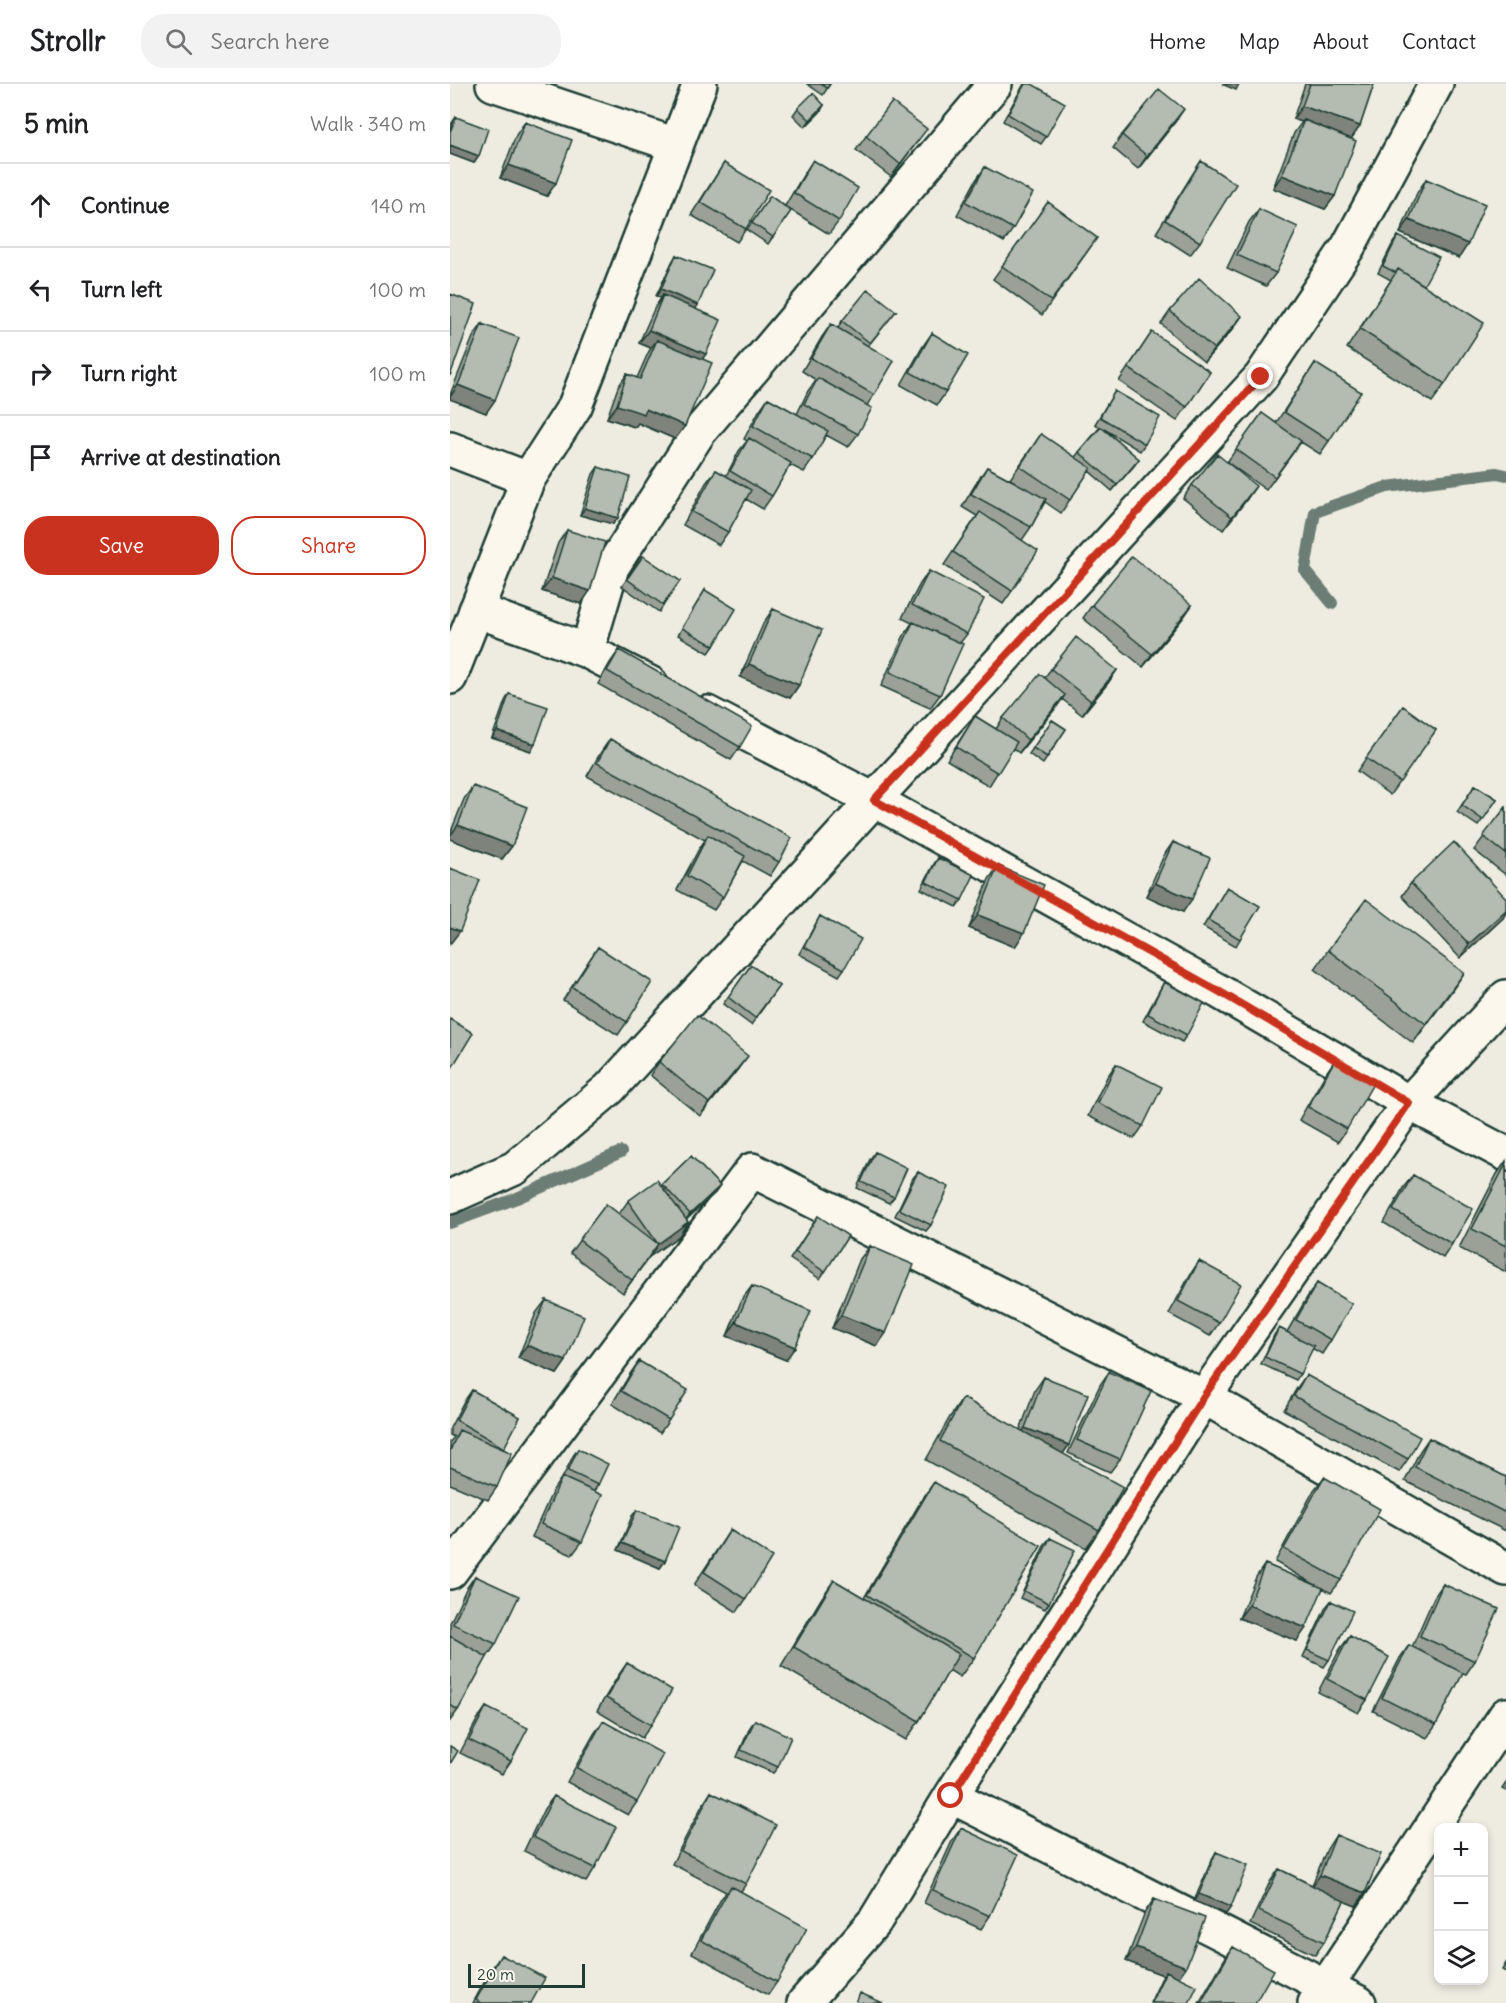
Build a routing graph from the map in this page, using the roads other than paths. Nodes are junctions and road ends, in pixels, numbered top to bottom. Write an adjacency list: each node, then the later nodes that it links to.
1 (493, 84): 5 (street)
2 (700, 84): 5 (street)
3 (994, 84): 9 (street)
4 (1436, 84): 11 (street)
5 (676, 145): 7 (street)
6 (450, 449): 7 (street)
7 (528, 479): 8 (street)
8 (476, 610): 9 (street); 10 (street)
9 (587, 651): 11 (street)
10 (450, 677)
11 (874, 800): 13 (street); 15 (street)
12 (1506, 996): 13 (street)
13 (1409, 1103): 14 (street); 16 (street)
14 (1506, 1154)
15 (450, 1197)
16 (1204, 1396): 17 (street); 18 (street); 20 (street)
17 (1506, 1569)
18 (450, 1572)
19 (1506, 1715): 21 (street)
20 (951, 1796): 21 (street); 22 (street)
21 (1320, 1994): 23 (street)
22 (804, 2003)
23 (1359, 2003)

